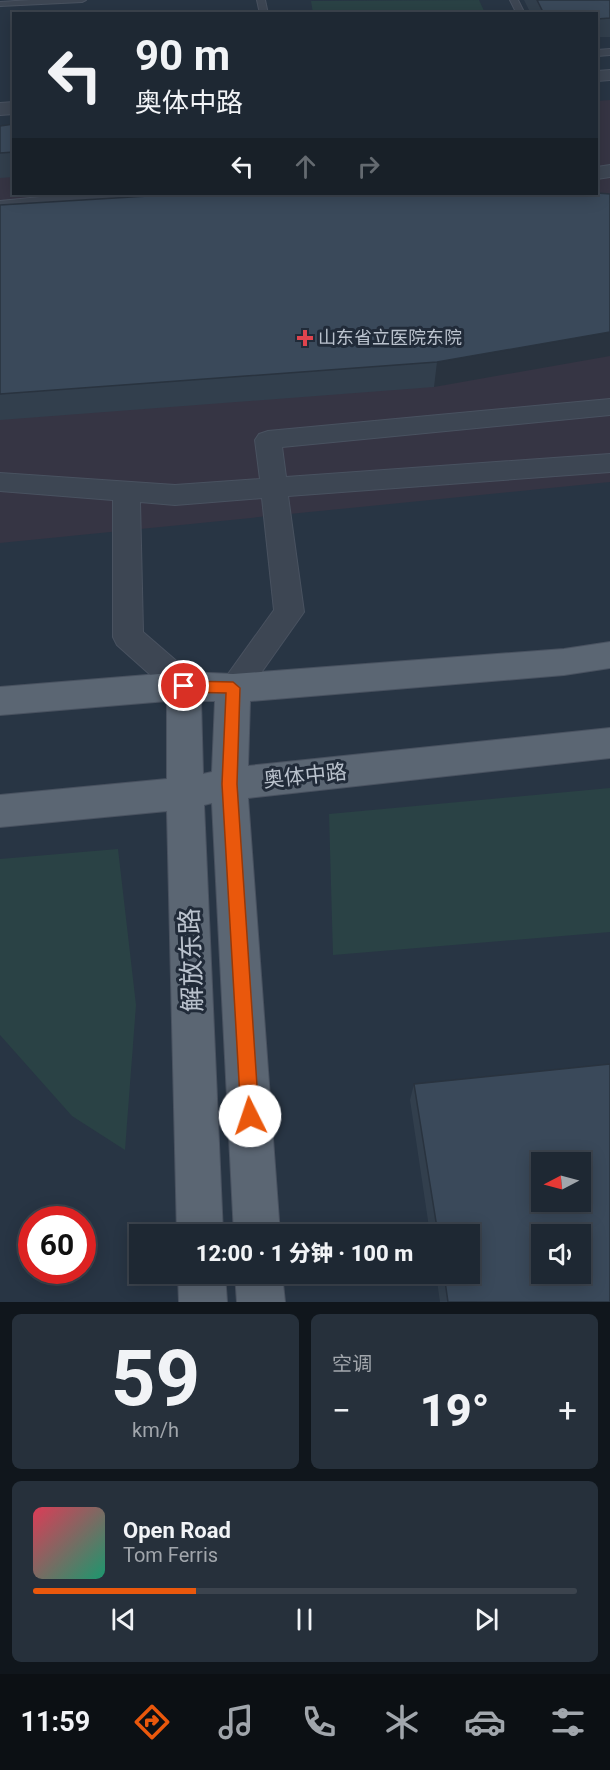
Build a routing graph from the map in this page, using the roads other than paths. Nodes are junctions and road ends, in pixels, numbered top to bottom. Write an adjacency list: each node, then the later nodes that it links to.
1 (64, 0): 2 (lane); 3 (lane)
2 (82, 0)
3 (0, 4)
4 (174, 195): 5 (street)
5 (0, 207)
6 (610, 407): 9 (street)
7 (610, 463): 9 (street)
8 (0, 482): 10 (street)
9 (273, 488): 10 (street); 13 (street)
10 (126, 491): 12 (street)
11 (610, 656): 13 (main road)
12 (184, 686): 13 (main road); 14 (main road); 17 (main road, 解放东路)
13 (233, 688): 16 (main road)
14 (0, 701)
15 (610, 743): 16 (main road, 奥体中路)
16 (229, 784): 17 (main road, 奥体中路); 20 (main road)
17 (185, 794): 18 (main road, 奥体中路); 19 (main road, 解放东路)
18 (0, 811)
19 (200, 1224)
20 (256, 1224)
21 (202, 1284): 23 (main road)
22 (260, 1284): 24 (main road)
23 (203, 1302)
24 (261, 1302)

